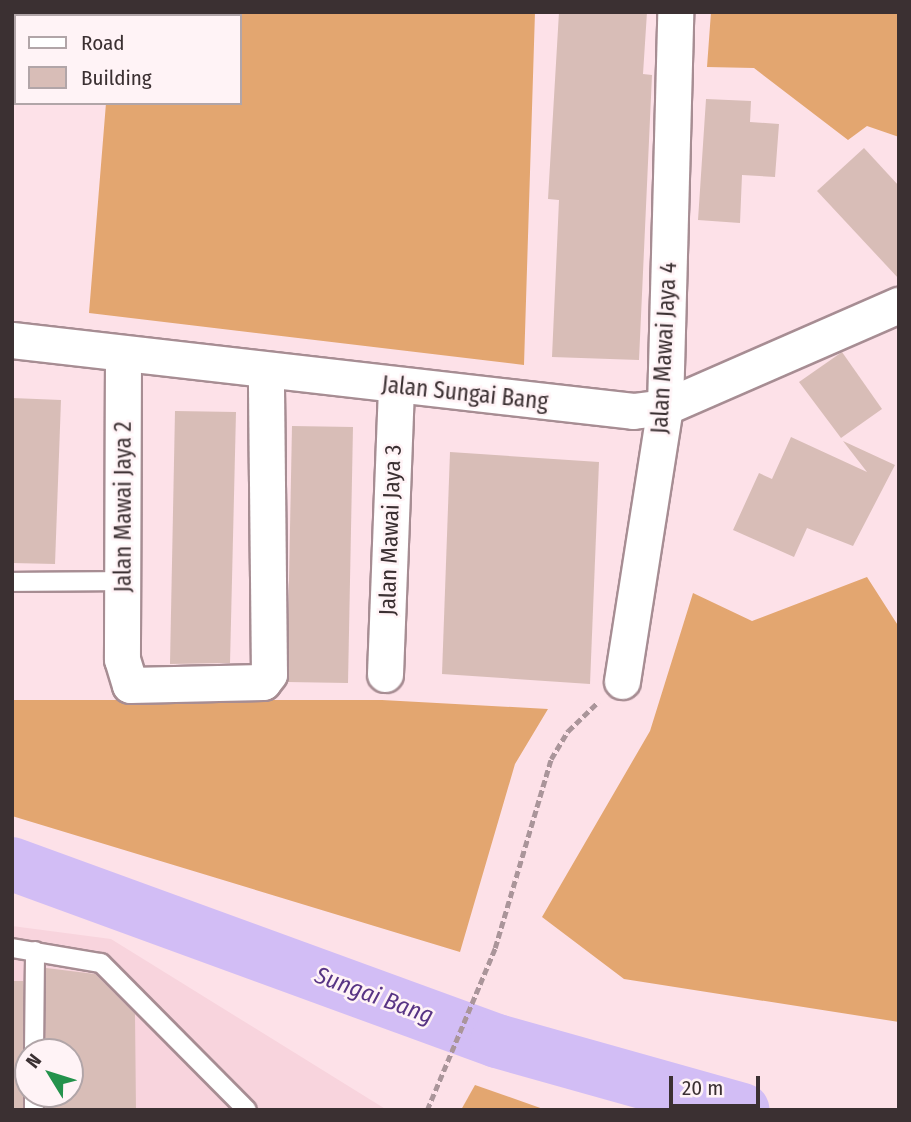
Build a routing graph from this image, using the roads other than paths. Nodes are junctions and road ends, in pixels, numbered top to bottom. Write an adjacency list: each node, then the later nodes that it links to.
1 (675, 12): 7 (street, Jalan Mawai Jaya 4)
2 (899, 306): 7 (street, Jalan Sungai Bang)
3 (12, 340): 4 (street, Jalan Sungai Bang)
4 (123, 356): 5 (street, Jalan Sungai Bang); 8 (street, Jalan Mawai Jaya 2)
5 (266, 373): 6 (street, Jalan Sungai Bang); 8 (street, Jalan Mawai Jaya 2)
6 (396, 386): 7 (street, Jalan Sungai Bang); 10 (street, Jalan Mawai Jaya 3)
7 (665, 407): 11 (street, Jalan Mawai Jaya 4)
8 (123, 581): 9 (lane)
9 (12, 582)
10 (385, 674)
11 (622, 681)
12 (12, 948): 13 (lane)
13 (35, 951): 14 (lane); 15 (lane)
14 (34, 1038)
15 (247, 1110)

